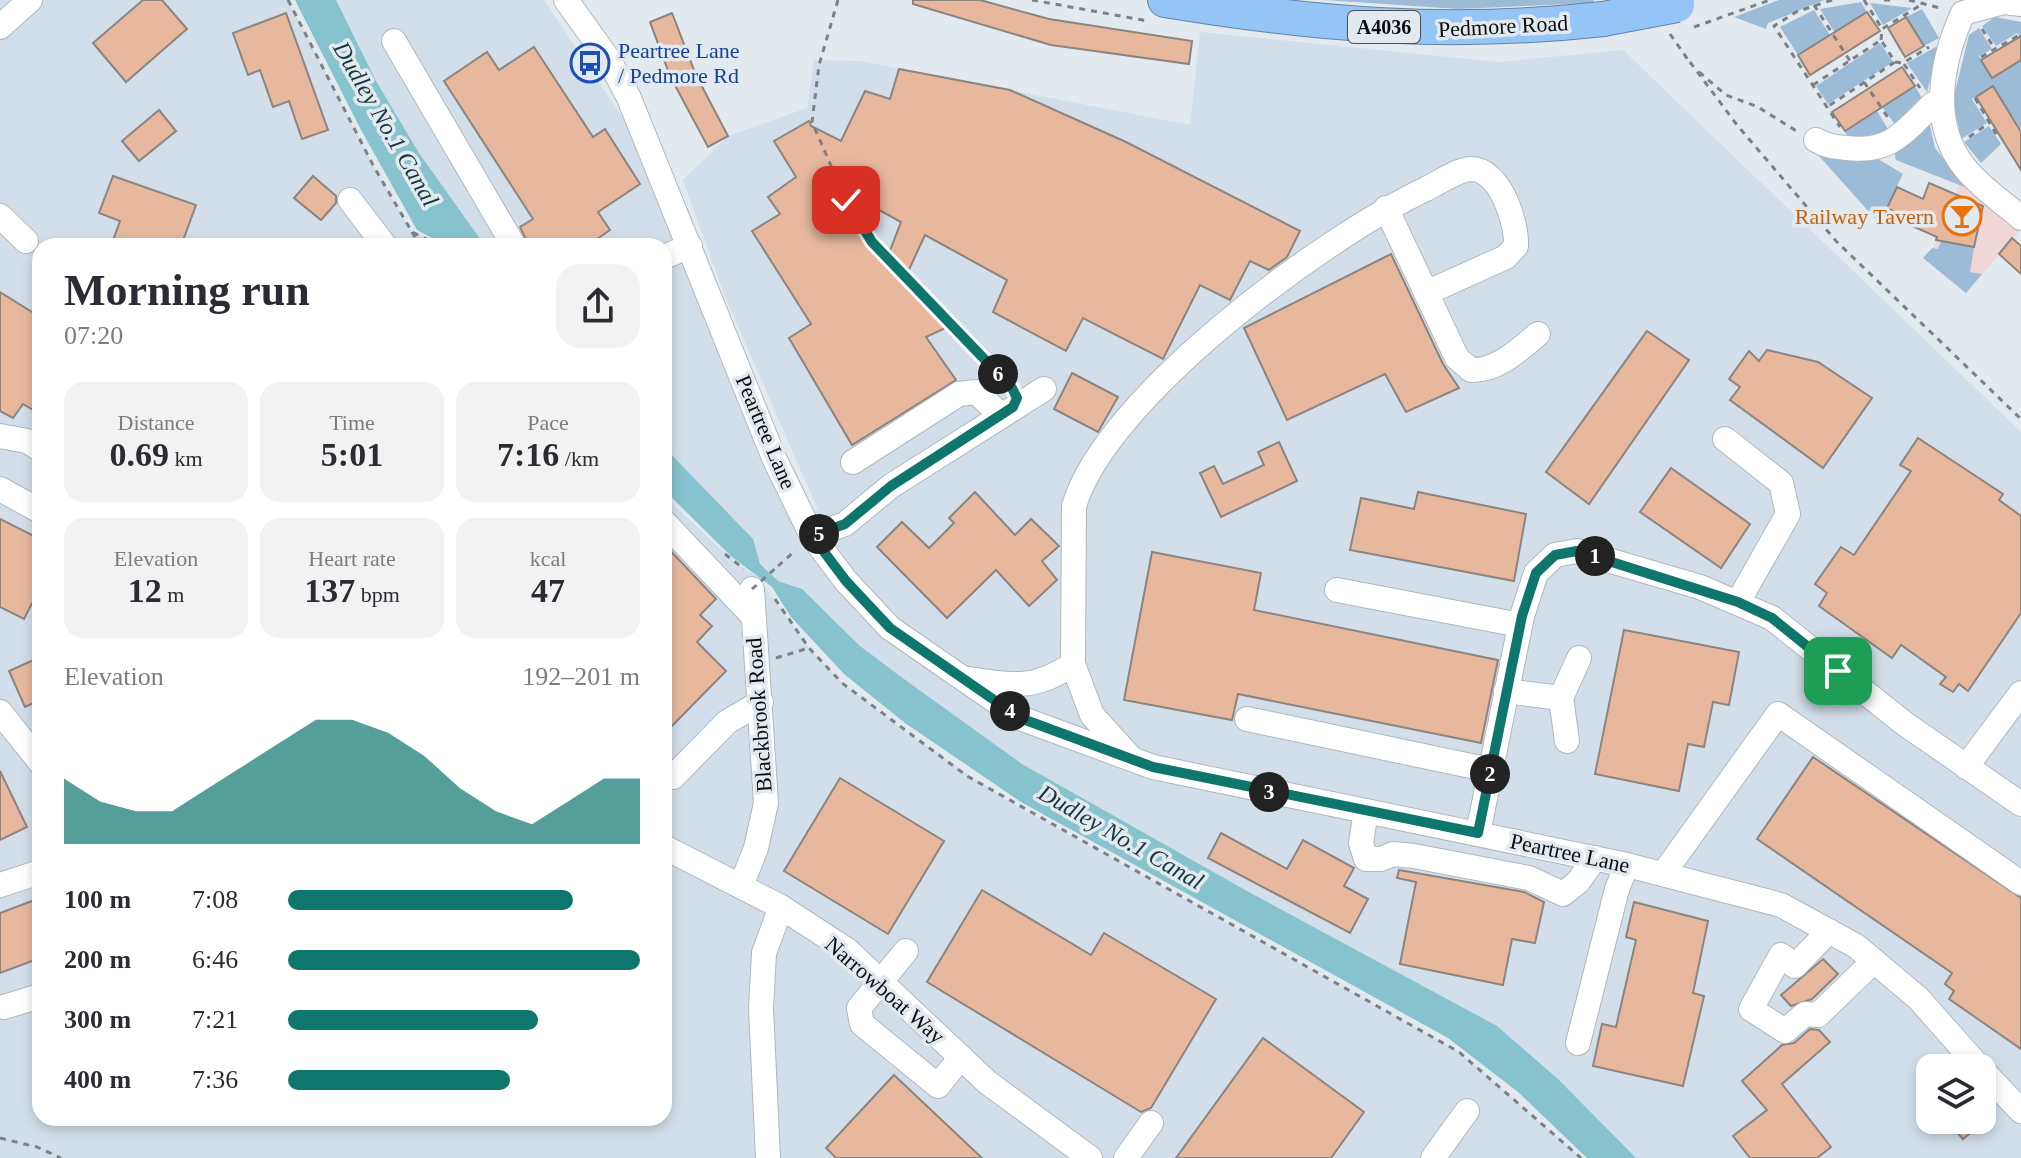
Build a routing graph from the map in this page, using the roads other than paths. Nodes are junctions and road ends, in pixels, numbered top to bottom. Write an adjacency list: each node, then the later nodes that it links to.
1 (30, 0): 6 (street)
2 (566, 0): 17 (street, Peartree Lane)
3 (1165, 0): 5 (highway, Pedmore Road / A4036, bridge)
4 (2021, 4): 8 (street)
5 (1683, 14)
6 (0, 27)
7 (394, 41): 15 (street)
8 (1941, 103): 9 (street); 13 (street)
9 (1816, 140)
10 (350, 200): 14 (street)
11 (1386, 208): 19 (street); 19 (street); 37 (street)
12 (0, 216): 16 (street)
13 (2021, 218)
14 (379, 238)
15 (509, 238)
16 (26, 241)
17 (690, 246): 18 (street); 30 (street, Peartree Lane)
18 (672, 254)
19 (1426, 293): 20 (street)
20 (1538, 334)
21 (1044, 389): 22 (street)
22 (1007, 411): 26 (street); 30 (street)
23 (0, 436): 25 (street)
24 (1725, 439): 33 (street)
25 (32, 444)
26 (853, 462)
27 (0, 489): 28 (street)
28 (32, 507)
29 (672, 530): 34 (street)
30 (812, 536): 38 (street, Peartree Lane)
31 (758, 582): 34 (street, Blackbrook Road)
32 (1337, 590): 35 (street)
33 (1738, 602): 35 (street); 48 (street)
34 (751, 614): 42 (street, Blackbrook Road)
35 (1520, 625): 39 (street)
36 (1579, 658): 41 (street)
37 (1073, 664): 38 (street); 47 (street)
38 (960, 678): 47 (street, Peartree Lane)
39 (1506, 691): 41 (street); 49 (street)
40 (2021, 693): 48 (street)
41 (1561, 698): 45 (street)
42 (761, 702): 50 (street); 61 (street, Blackbrook Road)
43 (0, 712): 46 (street)
44 (1247, 719): 49 (street)
45 (1567, 741)
46 (32, 752)
47 (1132, 759): 52 (street, Peartree Lane)
48 (1966, 767): 51 (street)
49 (1490, 770): 53 (street)
50 (673, 777)
51 (2021, 804)
52 (1366, 811): 53 (street, Peartree Lane); 55 (street)
53 (1478, 833): 55 (street, Peartree Lane)
54 (672, 851): 61 (street, Narrowboat Way)
55 (1595, 858): 56 (street, Peartree Lane)
56 (1627, 865): 57 (street, Peartree Lane); 70 (street)
57 (1663, 874): 59 (street); 63 (street, Peartree Lane)
58 (32, 875): 60 (street)
59 (2021, 883)
60 (0, 885)
61 (741, 886): 62 (street, Narrowboat Way)
62 (781, 907): 66 (street, Narrowboat Way); 79 (street)
63 (1829, 931): 65 (street, Peartree Lane); 65 (street)
64 (906, 951): 66 (street)
65 (1874, 961): 72 (street, Peartree Lane)
66 (882, 983): 69 (street, Narrowboat Way); 71 (street)
67 (32, 998): 68 (street)
68 (4, 1007)
69 (919, 1018): 71 (street); 73 (street, Narrowboat Way)
70 (1578, 1043)
71 (891, 1047): 73 (street)
72 (1968, 1054)
73 (961, 1057): 78 (street, Narrowboat Way)
74 (1996, 1085): 76 (street, Peartree Lane)
75 (1467, 1111): 81 (street)
76 (2021, 1111)
77 (1151, 1123): 80 (street)
78 (1081, 1156)
79 (768, 1158)
80 (1126, 1158)
81 (1433, 1158)

